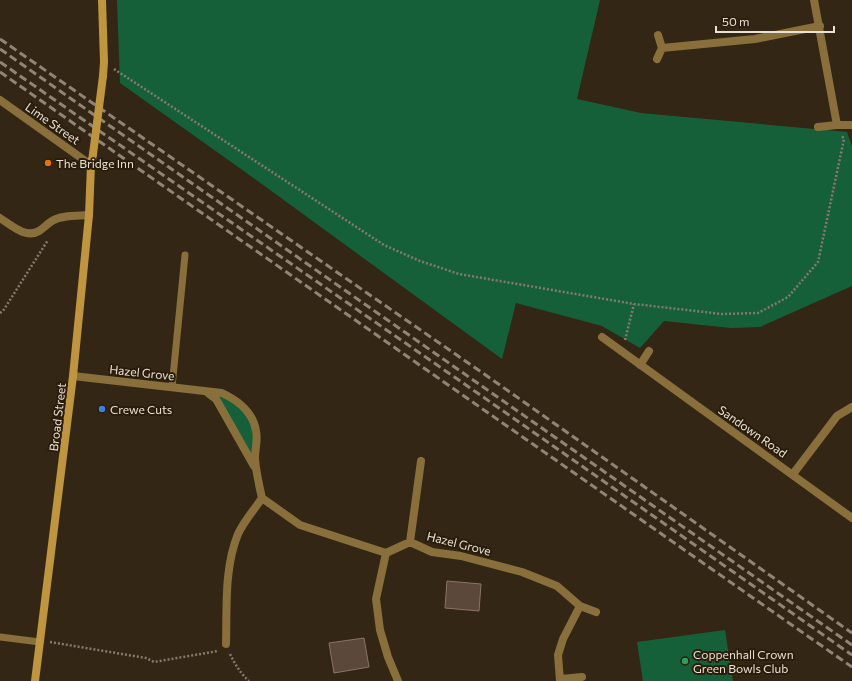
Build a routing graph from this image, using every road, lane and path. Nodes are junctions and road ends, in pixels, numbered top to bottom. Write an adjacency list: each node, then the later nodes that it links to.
1 (102, 0): 7 (street)
2 (814, 0): 3 (street)
3 (820, 26): 5 (street); 9 (street)
4 (658, 35): 5 (street)
5 (662, 48): 6 (street)
6 (657, 59)
7 (104, 62): 12 (street, Broad Street, bridge); 17 (path)
8 (0, 100): 12 (street, Lime Street)
9 (837, 125): 10 (street); 11 (street); 17 (path)
10 (852, 125)
11 (818, 127)
12 (91, 165): 13 (street, Broad Street)
13 (89, 215): 15 (street); 23 (street, Broad Street)
14 (0, 218): 15 (street)
15 (62, 218): 18 (path)
16 (184, 255): 24 (lane)
17 (634, 304): 20 (path)
18 (0, 314)
19 (602, 337): 20 (street, Sandown Road)
20 (622, 351): 22 (street, Sandown Road)
21 (649, 351): 22 (street)
22 (640, 365): 29 (street, Sandown Road)
23 (73, 376): 24 (street, Hazel Grove); 37 (street, Broad Street)
24 (172, 387): 25 (street, Hazel Grove)
25 (208, 392): 28 (street, Hazel Grove); 28 (street, Hazel Grove)
26 (852, 407): 29 (street)
27 (421, 461): 32 (street)
28 (256, 470): 30 (street, Hazel Grove)
29 (793, 474): 31 (street, Sandown Road)
30 (262, 498): 33 (street); 38 (street)
31 (852, 518)
32 (410, 542): 33 (street, Hazel Grove); 34 (street, Hazel Grove)
33 (386, 553): 43 (street)
34 (580, 606): 35 (street); 40 (street)
35 (596, 612)
36 (0, 637): 37 (lane)
37 (40, 642): 38 (path); 41 (street, Broad Street)
38 (227, 647): 42 (path)
39 (582, 677): 40 (street)
40 (561, 680)
41 (35, 681)
42 (249, 681)
43 (398, 681)

